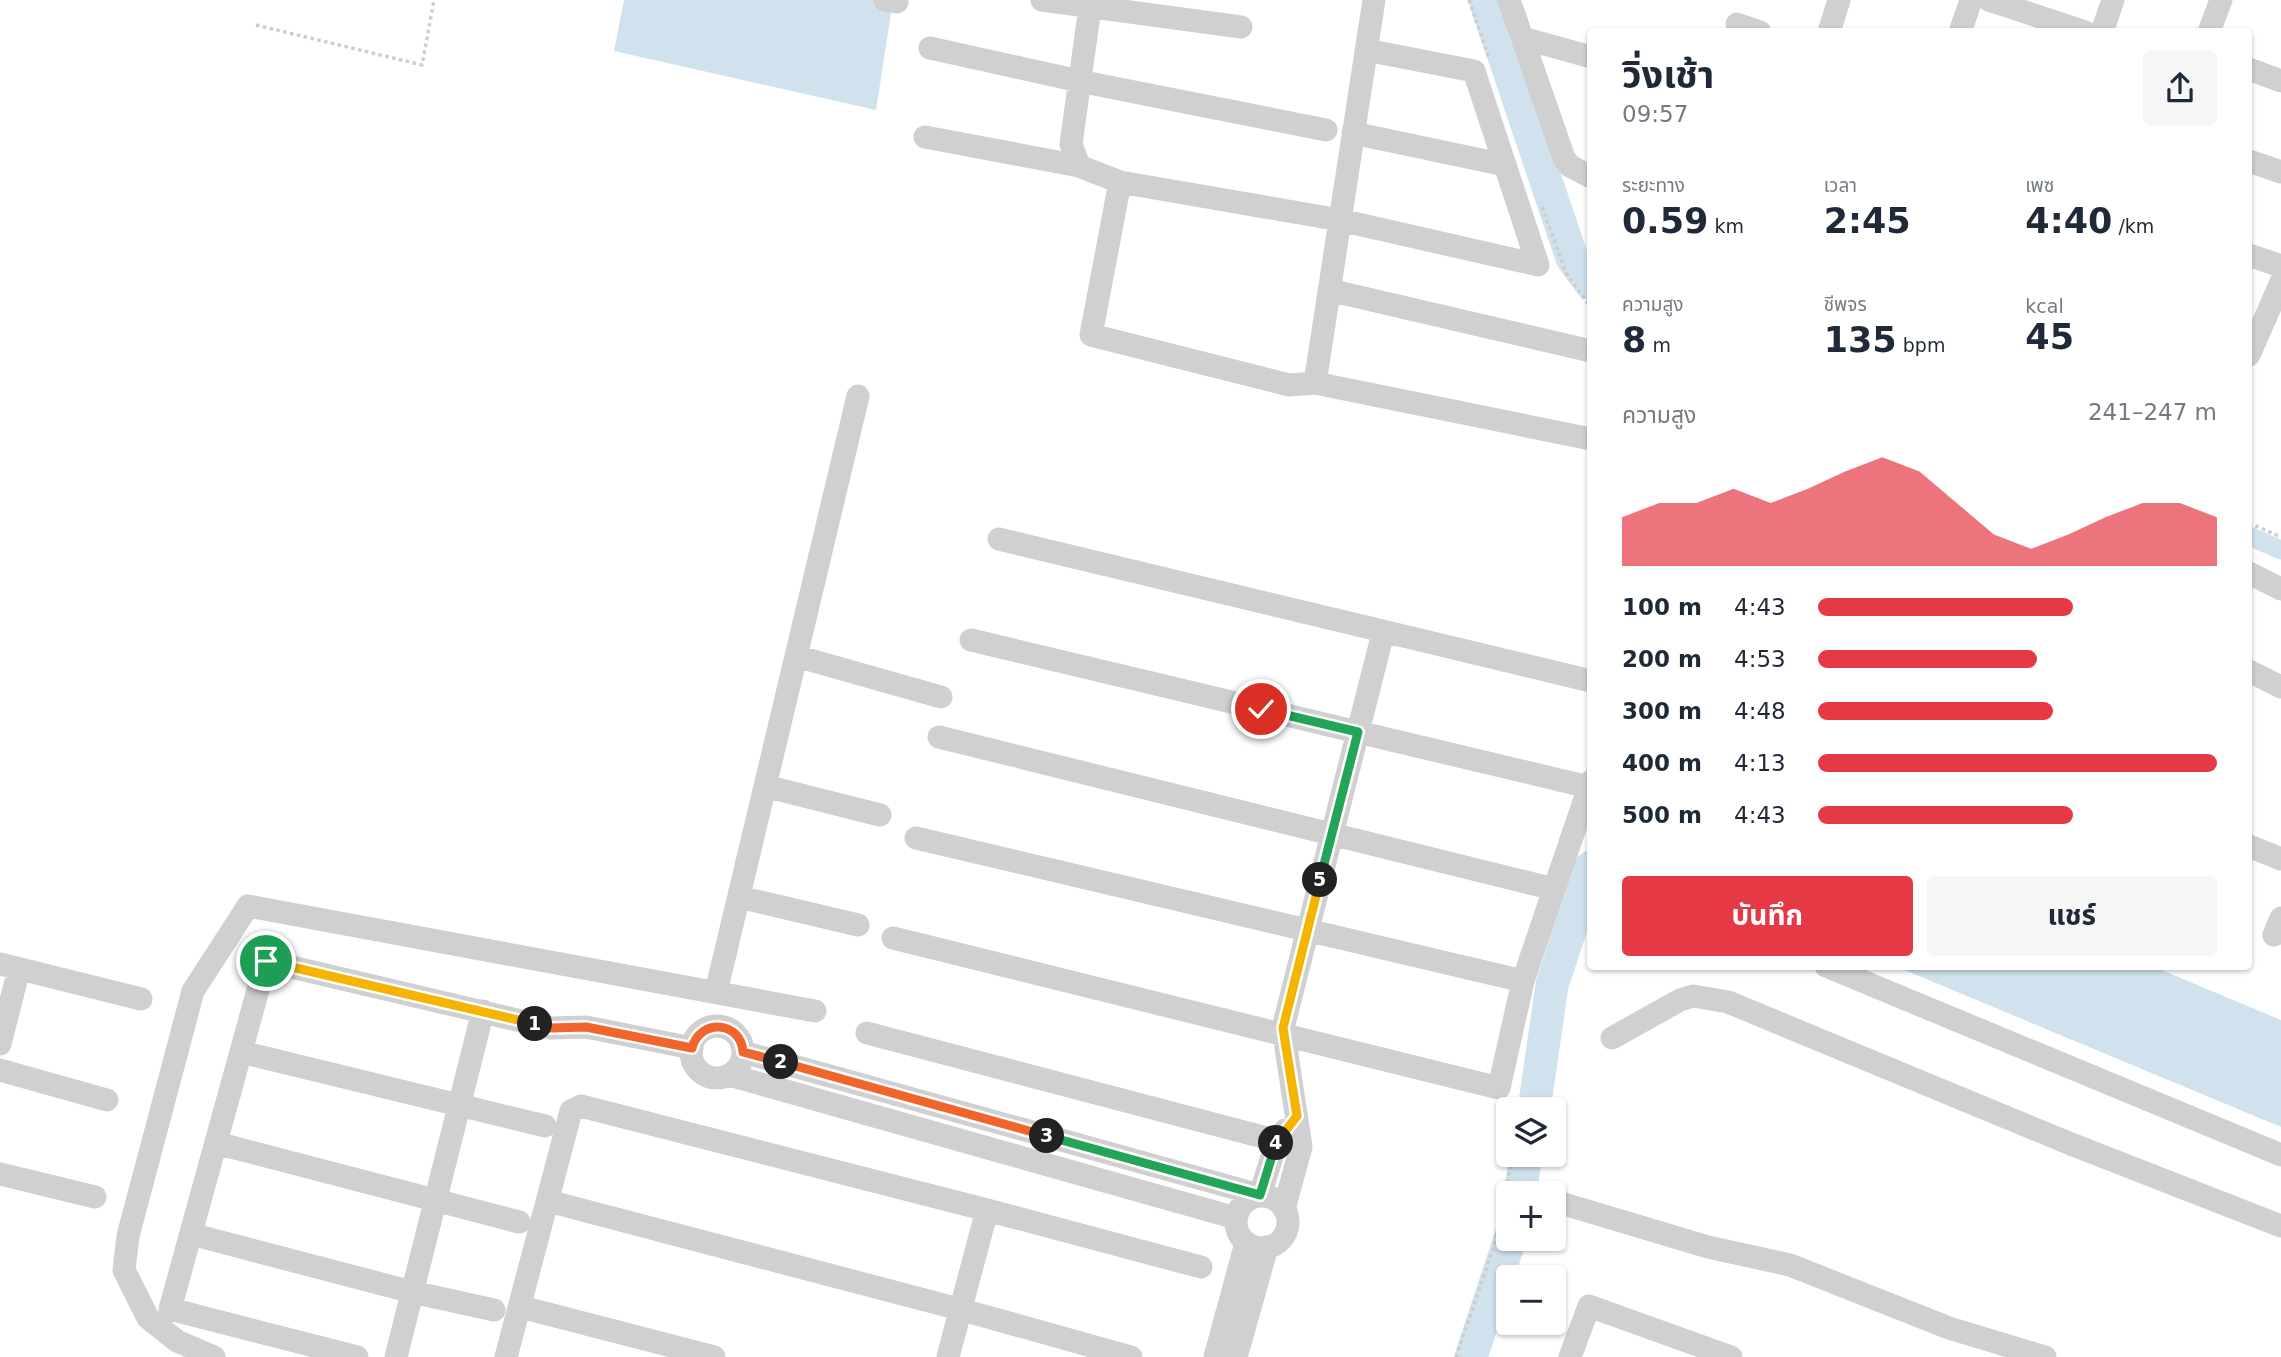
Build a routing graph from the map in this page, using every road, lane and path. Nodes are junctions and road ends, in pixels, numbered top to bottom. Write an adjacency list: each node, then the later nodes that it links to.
1 (434, 0): 12 (path)
2 (1042, 0): 10 (street)
3 (1374, 0): 22 (street)
4 (1509, 0): 20 (street)
5 (1839, 0): 15 (street)
6 (1971, 0): 16 (street)
7 (1989, 0): 17 (street)
8 (2113, 0): 18 (street)
9 (2221, 0): 19 (street)
10 (1090, 4): 13 (street); 25 (street)
11 (1737, 24): 14 (street)
12 (256, 25)
13 (1241, 27)
14 (1748, 28)
15 (1830, 28)
16 (1961, 28)
17 (2073, 28)
18 (2103, 28)
19 (2210, 28)
20 (1523, 38): 23 (street); 34 (street)
21 (930, 48): 25 (street)
22 (1366, 50): 28 (street); 31 (street)
23 (1587, 56)
24 (2252, 70): 26 (street)
25 (1079, 81): 27 (street); 32 (street)
26 (2281, 81)
27 (1325, 130)
28 (1353, 133): 31 (street); 36 (street)
29 (925, 137): 32 (street)
30 (2252, 162): 33 (street)
31 (1505, 165): 36 (street)
32 (1079, 166): 35 (street)
33 (2281, 173)
34 (1587, 175)
35 (1120, 181): 36 (street); 43 (street)
36 (1340, 220): 40 (street)
37 (2252, 257): 38 (street)
38 (2281, 266)
39 (2281, 282): 41 (street)
40 (1329, 290): 42 (street); 43 (street)
41 (2252, 345)
42 (1587, 350)
43 (1315, 383): 45 (street)
44 (858, 396): 53 (street)
45 (1587, 438)
46 (2252, 524): 47 (path)
47 (2281, 537)
48 (999, 540): 51 (street)
49 (2252, 574): 50 (street)
50 (2281, 589)
51 (1383, 633): 55 (street); 58 (street)
52 (971, 640): 58 (street)
53 (796, 656): 57 (street); 61 (street)
54 (2252, 672): 56 (street)
55 (1587, 680)
56 (2281, 687)
57 (941, 697)
58 (1358, 732): 60 (street); 64 (street)
59 (939, 737): 64 (street)
60 (1587, 783)
61 (765, 786): 63 (street); 69 (street)
62 (1587, 793): 68 (street)
63 (880, 815)
64 (1332, 835): 68 (street); 71 (street)
65 (916, 838): 71 (street)
66 (2252, 847): 67 (street)
67 (2281, 859)
68 (1554, 890): 75 (street)
69 (739, 897): 70 (street); 76 (street)
70 (858, 925)
71 (1307, 930): 75 (street); 81 (street)
72 (893, 938): 81 (street)
73 (10, 967): 77 (street); 83 (street)
74 (1836, 970): 98 (street)
75 (1523, 981): 81 (street)
76 (716, 992): 79 (street); 117 (street)
77 (141, 999)
78 (483, 1011): 84 (street); 85 (street); 90 (street)
79 (815, 1011)
80 (867, 1033): 94 (street)
81 (1284, 1034): 91 (street)
82 (1612, 1038): 109 (street)
83 (0, 1044)
84 (692, 1048): 86 (street); 88 (street)
85 (241, 1052): 90 (street); 95 (street)
86 (743, 1052): 88 (street); 93 (street)
87 (0, 1070): 89 (street)
88 (729, 1074): 97 (street)
89 (107, 1100)
90 (459, 1103): 92 (street); 102 (street)
91 (1297, 1116): 94 (street); 96 (street)
92 (545, 1126)
93 (1013, 1126): 97 (street); 103 (street)
94 (1277, 1141): 96 (street); 103 (street)
95 (216, 1143): 102 (street); 110 (street)
96 (1301, 1147): 103 (street)
97 (1004, 1152): 107 (street)
98 (2281, 1155)
99 (1511, 1167): 126 (path)
100 (0, 1174): 101 (street)
101 (95, 1197)
102 (435, 1199): 108 (street); 113 (street)
103 (1270, 1200): 107 (street); 111 (street)
104 (548, 1201): 106 (street); 114 (street); 115 (street)
105 (1566, 1205): 129 (street)
106 (987, 1210): 112 (street); 115 (street)
107 (1236, 1218): 111 (street)
108 (519, 1222)
109 (2281, 1226)
110 (191, 1234): 113 (street); 118 (street)
111 (1256, 1245): 124 (street); 125 (street)
112 (1201, 1267)
113 (412, 1292): 116 (street); 119 (street)
114 (521, 1307): 120 (street); 121 (street)
115 (959, 1309): 122 (street); 123 (street)
116 (494, 1310)
117 (214, 1357)
118 (357, 1357)
119 (396, 1357)
120 (506, 1357)
121 (714, 1357)
122 (948, 1357)
123 (1131, 1357)
124 (1215, 1357)
125 (1236, 1357)
126 (1456, 1357)
127 (1570, 1357): 128 (street)
128 (1731, 1357)
129 (2045, 1357)

